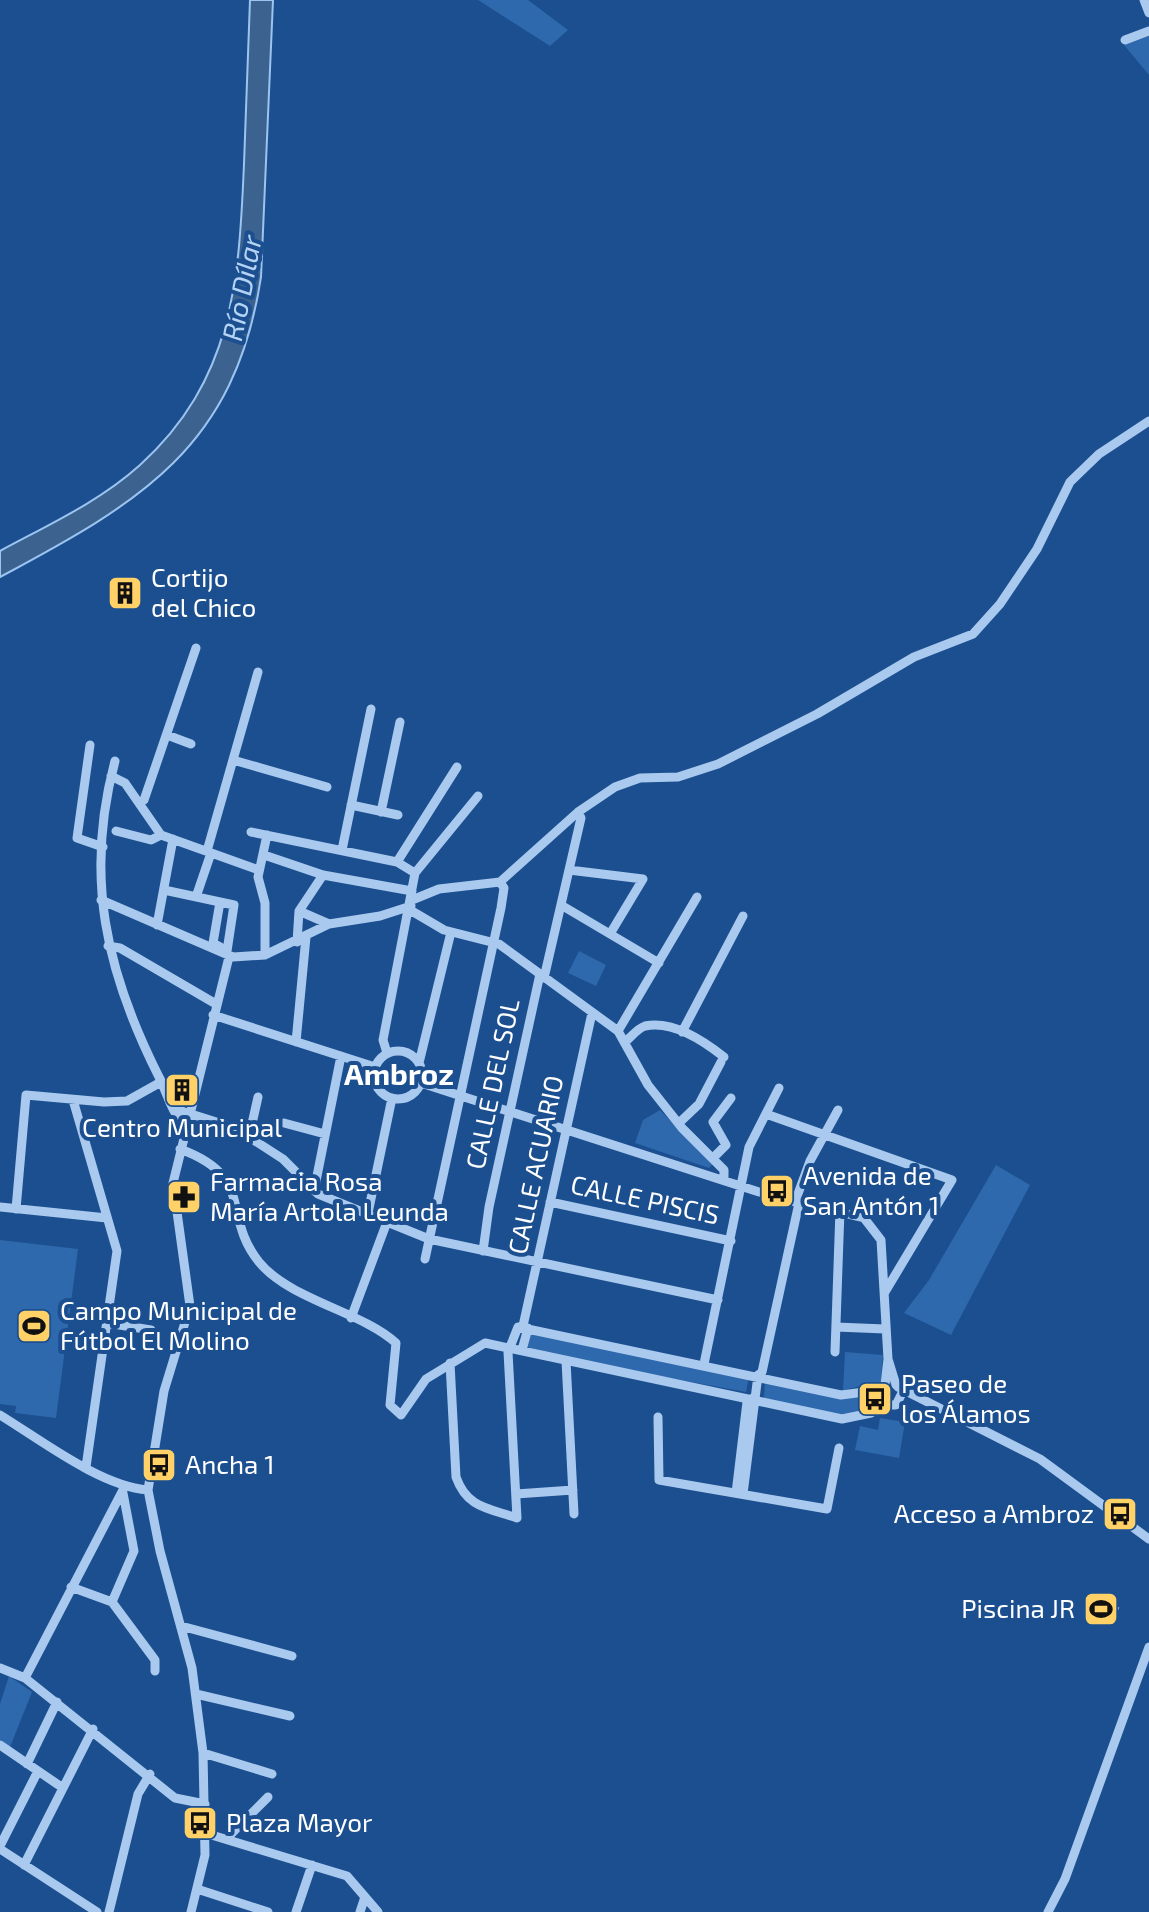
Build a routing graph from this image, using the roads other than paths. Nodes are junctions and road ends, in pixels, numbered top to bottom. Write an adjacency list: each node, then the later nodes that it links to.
1 (1144, 0): 2 (street)
2 (1149, 13)
3 (1149, 31): 4 (street)
4 (1125, 40)
5 (1149, 421): 22 (street)
6 (196, 648): 10 (street)
7 (258, 672): 13 (street)
8 (371, 709): 20 (street)
9 (400, 722): 21 (street)
10 (167, 735): 11 (street); 19 (street)
11 (191, 744)
12 (90, 745): 29 (street)
13 (233, 760): 17 (street); 31 (street)
14 (115, 761): 16 (street)
15 (457, 767): 33 (street)
16 (111, 776): 19 (street); 29 (street)
17 (327, 787)
18 (478, 796): 36 (street)
19 (140, 803): 26 (street)
20 (351, 805): 21 (street); 30 (street)
21 (381, 812): 23 (street)
22 (578, 812): 35 (street, CALLE DEL SOL); 38 (street)
23 (398, 815)
24 (116, 831): 26 (street)
25 (251, 832): 27 (street)
26 (161, 835): 28 (street)
27 (267, 835): 30 (street); 32 (street)
28 (173, 839): 31 (street); 39 (street)
29 (103, 847): 42 (street)
30 (342, 850): 33 (street)
31 (209, 852): 34 (street); 40 (street)
32 (264, 855): 34 (street); 37 (street)
33 (397, 862): 36 (street)
34 (259, 870): 55 (street)
35 (569, 870): 45 (street, CALLE DEL SOL); 51 (street)
36 (415, 873): 44 (street)
37 (323, 874): 44 (street); 46 (street)
38 (500, 882): 44 (street); 53 (street)
39 (164, 890): 40 (street); 49 (street)
40 (196, 897): 43 (street)
41 (697, 897): 57 (street)
42 (101, 900): 49 (street); 54 (street)
43 (220, 902): 43 (street)
44 (411, 902): 48 (street); 50 (street); 66 (street)
45 (561, 905): 51 (street); 58 (street, CALLE DEL SOL)
46 (299, 911): 48 (street); 52 (street)
47 (743, 916): 63 (street)
48 (329, 924): 52 (street)
49 (157, 925): 56 (street)
50 (451, 932): 53 (street); 68 (street)
51 (610, 934): 57 (street)
52 (301, 940): 55 (street); 64 (street)
53 (493, 942): 58 (street); 74 (street)
54 (108, 946): 59 (street); 71 (street)
55 (265, 955): 56 (street)
56 (229, 957): 59 (street)
57 (659, 963): 62 (street)
58 (542, 976): 60 (street); 80 (street, CALLE DEL SOL)
59 (216, 1004): 61 (street)
60 (592, 1013): 62 (street); 85 (street, CALLE ACUARIO)
61 (213, 1015): 64 (street); 82 (street)
62 (618, 1031): 65 (street)
63 (682, 1032): 65 (street); 83 (street)
64 (296, 1042): 67 (street)
65 (625, 1042): 83 (street)
66 (387, 1053): 68 (street); 69 (street)
67 (341, 1056): 69 (street); 86 (street)
68 (419, 1063): 72 (street)
69 (375, 1067): 76 (street)
70 (380, 1078): 70 (street)
71 (161, 1082): 78 (street); 82 (street)
72 (421, 1083): 74 (street); 76 (street)
73 (779, 1088): 81 (street)
74 (460, 1096): 80 (street); 102 (street)
75 (258, 1097): 88 (street)
76 (392, 1098): 99 (street)
77 (731, 1098): 90 (street)
78 (73, 1100): 97 (street); 100 (street)
79 (838, 1110): 87 (street)
80 (510, 1111): 85 (street); 104 (street, CALLE DEL SOL)
81 (766, 1114): 87 (street); 92 (street)
82 (186, 1120): 88 (street); 89 (street)
83 (677, 1121): 90 (street)
84 (284, 1123): 86 (street)
85 (566, 1128): 91 (street); 94 (street, CALLE ACUARIO)
86 (325, 1134): 93 (street)
87 (824, 1135): 95 (street); 107 (street)
88 (249, 1137): 93 (street)
89 (180, 1149): 109 (street); 129 (street)
90 (713, 1158): 91 (street)
91 (724, 1178): 92 (street)
92 (741, 1184): 95 (street); 103 (street)
93 (314, 1191): 99 (street)
94 (550, 1202): 103 (street, CALLE PISCIS); 106 (street, CALLE ACUARIO)
95 (797, 1202): 98 (street); 121 (street)
96 (0, 1207): 97 (street)
97 (16, 1209): 100 (street)
98 (840, 1210): 107 (street); 112 (street)
99 (368, 1213): 101 (street)
100 (107, 1218): 110 (street)
101 (387, 1222): 102 (street); 109 (street)
102 (429, 1239): 104 (street); 105 (street)
103 (731, 1241): 108 (street)
104 (483, 1251): 106 (street)
105 (425, 1259)
106 (538, 1261): 108 (street); 111 (street, CALLE ACUARIO)
107 (885, 1292): 113 (street)
108 (718, 1300): 120 (street)
109 (351, 1318): 119 (street)
110 (107, 1323): 114 (street); 128 (street)
111 (526, 1327): 115 (street); 116 (street, CALLE ACUARIO); 120 (street)
112 (836, 1327): 113 (street); 117 (street)
113 (885, 1329): 122 (street)
114 (151, 1330)
115 (509, 1347): 116 (street); 119 (street); 132 (street)
116 (522, 1350): 118 (street)
117 (835, 1352)
118 (566, 1361): 123 (street); 130 (street)
119 (450, 1363): 132 (street)
120 (704, 1364): 121 (street)
121 (758, 1375): 122 (street); 123 (street)
122 (892, 1388): 124 (street); 124 (street); 135 (street)
123 (753, 1398): 124 (street); 133 (street)
124 (883, 1405)
125 (0, 1415): 128 (street)
126 (658, 1417): 133 (street)
127 (839, 1448): 133 (street)
128 (86, 1467): 131 (street)
129 (148, 1490): 131 (street); 138 (street)
130 (573, 1490): 132 (street); 134 (street)
131 (121, 1493): 136 (street); 137 (street)
132 (516, 1494)
133 (740, 1494)
134 (574, 1514)
135 (1149, 1539)
136 (71, 1587): 137 (street); 143 (street)
137 (112, 1602): 142 (street)
138 (181, 1626): 140 (street); 144 (street)
139 (1149, 1647): 171 (street)
140 (292, 1656)
141 (0, 1668): 143 (street)
142 (155, 1671)
143 (25, 1678): 145 (street)
144 (196, 1694): 146 (street); 149 (street)
145 (57, 1702): 147 (street); 150 (street)
146 (290, 1716)
147 (93, 1729): 152 (street); 154 (street)
148 (0, 1745): 150 (street)
149 (203, 1753): 153 (street); 156 (street)
150 (27, 1764): 151 (street)
151 (38, 1771): 154 (street); 159 (street)
152 (150, 1774): 156 (street); 165 (street)
153 (272, 1774)
154 (63, 1788): 160 (street)
155 (268, 1797): 158 (street)
156 (205, 1804): 157 (street)
157 (205, 1833): 158 (street); 162 (street)
158 (227, 1838): 161 (street)
159 (0, 1848): 160 (street)
160 (24, 1865): 164 (street)
161 (312, 1865): 163 (street); 168 (street)
162 (197, 1889): 166 (street); 167 (street)
163 (365, 1897): 169 (street); 170 (street)
164 (97, 1912)
165 (109, 1912)
166 (191, 1912)
167 (268, 1912)
168 (296, 1912)
169 (360, 1912)
170 (378, 1912)
171 (1048, 1912)

